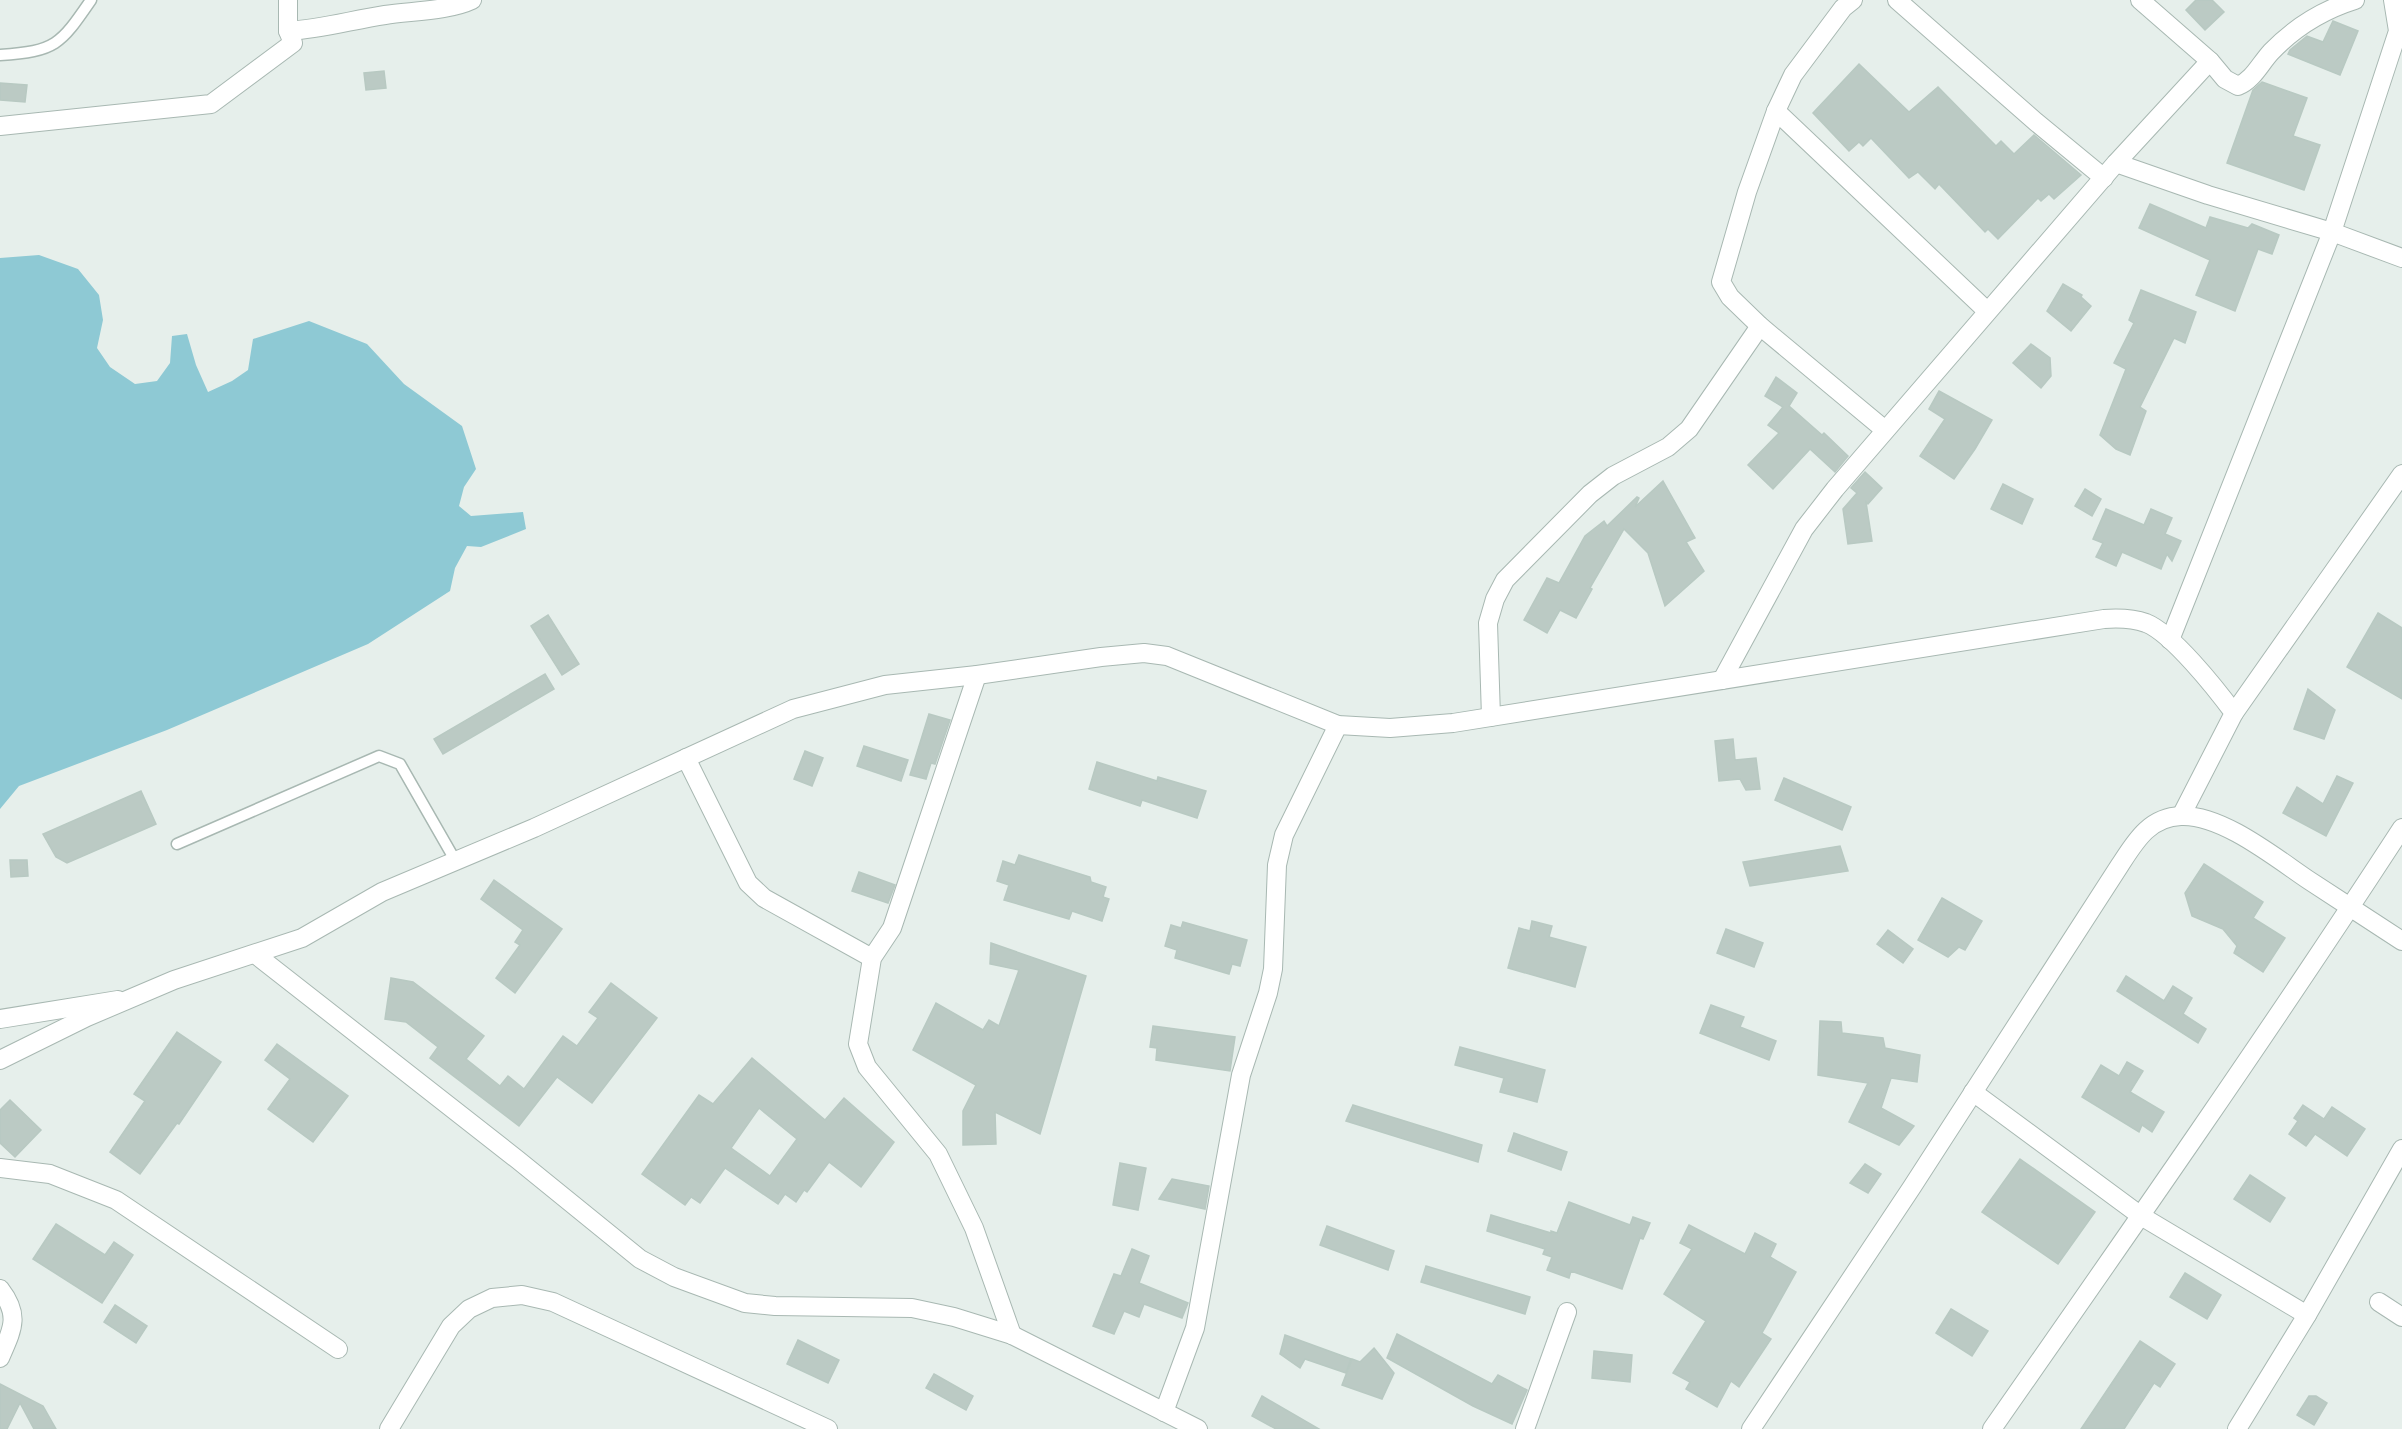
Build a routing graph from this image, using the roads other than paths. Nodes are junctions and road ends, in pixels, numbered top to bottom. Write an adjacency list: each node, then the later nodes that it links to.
1 (91, 0): 10 (lane)
2 (288, 0): 9 (street)
3 (472, 0): 9 (street)
4 (1853, 0): 12 (street)
5 (1897, 0): 15 (street)
6 (2140, 0): 11 (street)
7 (2355, 0): 11 (street)
8 (2393, 0): 16 (street)
9 (288, 32): 13 (street)
10 (0, 55)
11 (2210, 62): 14 (street)
12 (1776, 111): 18 (street); 19 (street)
13 (0, 126)
14 (2116, 163): 15 (street); 16 (street)
15 (2104, 178): 18 (street)
16 (2332, 232): 17 (street); 22 (street)
17 (2402, 258)
18 (1988, 312): 20 (street)
19 (1760, 326): 20 (street); 26 (street)
20 (1885, 430): 24 (street)
21 (2402, 474): 25 (street)
22 (2170, 640): 24 (street); 25 (street)
23 (977, 675): 27 (street); 28 (street); 36 (street)
24 (1722, 680): 26 (street)
25 (2234, 713): 29 (street)
26 (1491, 717): 27 (street)
27 (1338, 725): 52 (street)
28 (686, 758): 32 (street); 36 (street)
29 (2181, 816): 33 (street); 40 (street)
30 (2402, 828): 33 (street)
31 (177, 844): 32 (lane)
32 (455, 860): 35 (street)
33 (2350, 907): 34 (street); 43 (street)
34 (2402, 941)
35 (255, 954): 37 (street); 49 (street)
36 (872, 958): 49 (street)
37 (134, 997): 38 (street); 39 (street)
38 (0, 1019)
39 (0, 1060)
40 (1973, 1092): 43 (street); 57 (street)
41 (2402, 1149): 47 (street)
42 (0, 1168): 50 (street)
43 (2141, 1216): 47 (street); 58 (street)
44 (0, 1289): 51 (street)
45 (2379, 1302): 48 (street)
46 (1567, 1312): 56 (street)
47 (2307, 1315): 59 (street)
48 (2402, 1317)
49 (1012, 1335): 52 (street)
50 (338, 1349)
51 (0, 1358)
52 (1164, 1412): 55 (street)
53 (389, 1429): 54 (street)
54 (828, 1429)
55 (1198, 1429)
56 (1525, 1429)
57 (1751, 1429)
58 (1992, 1429)
59 (2237, 1429)

